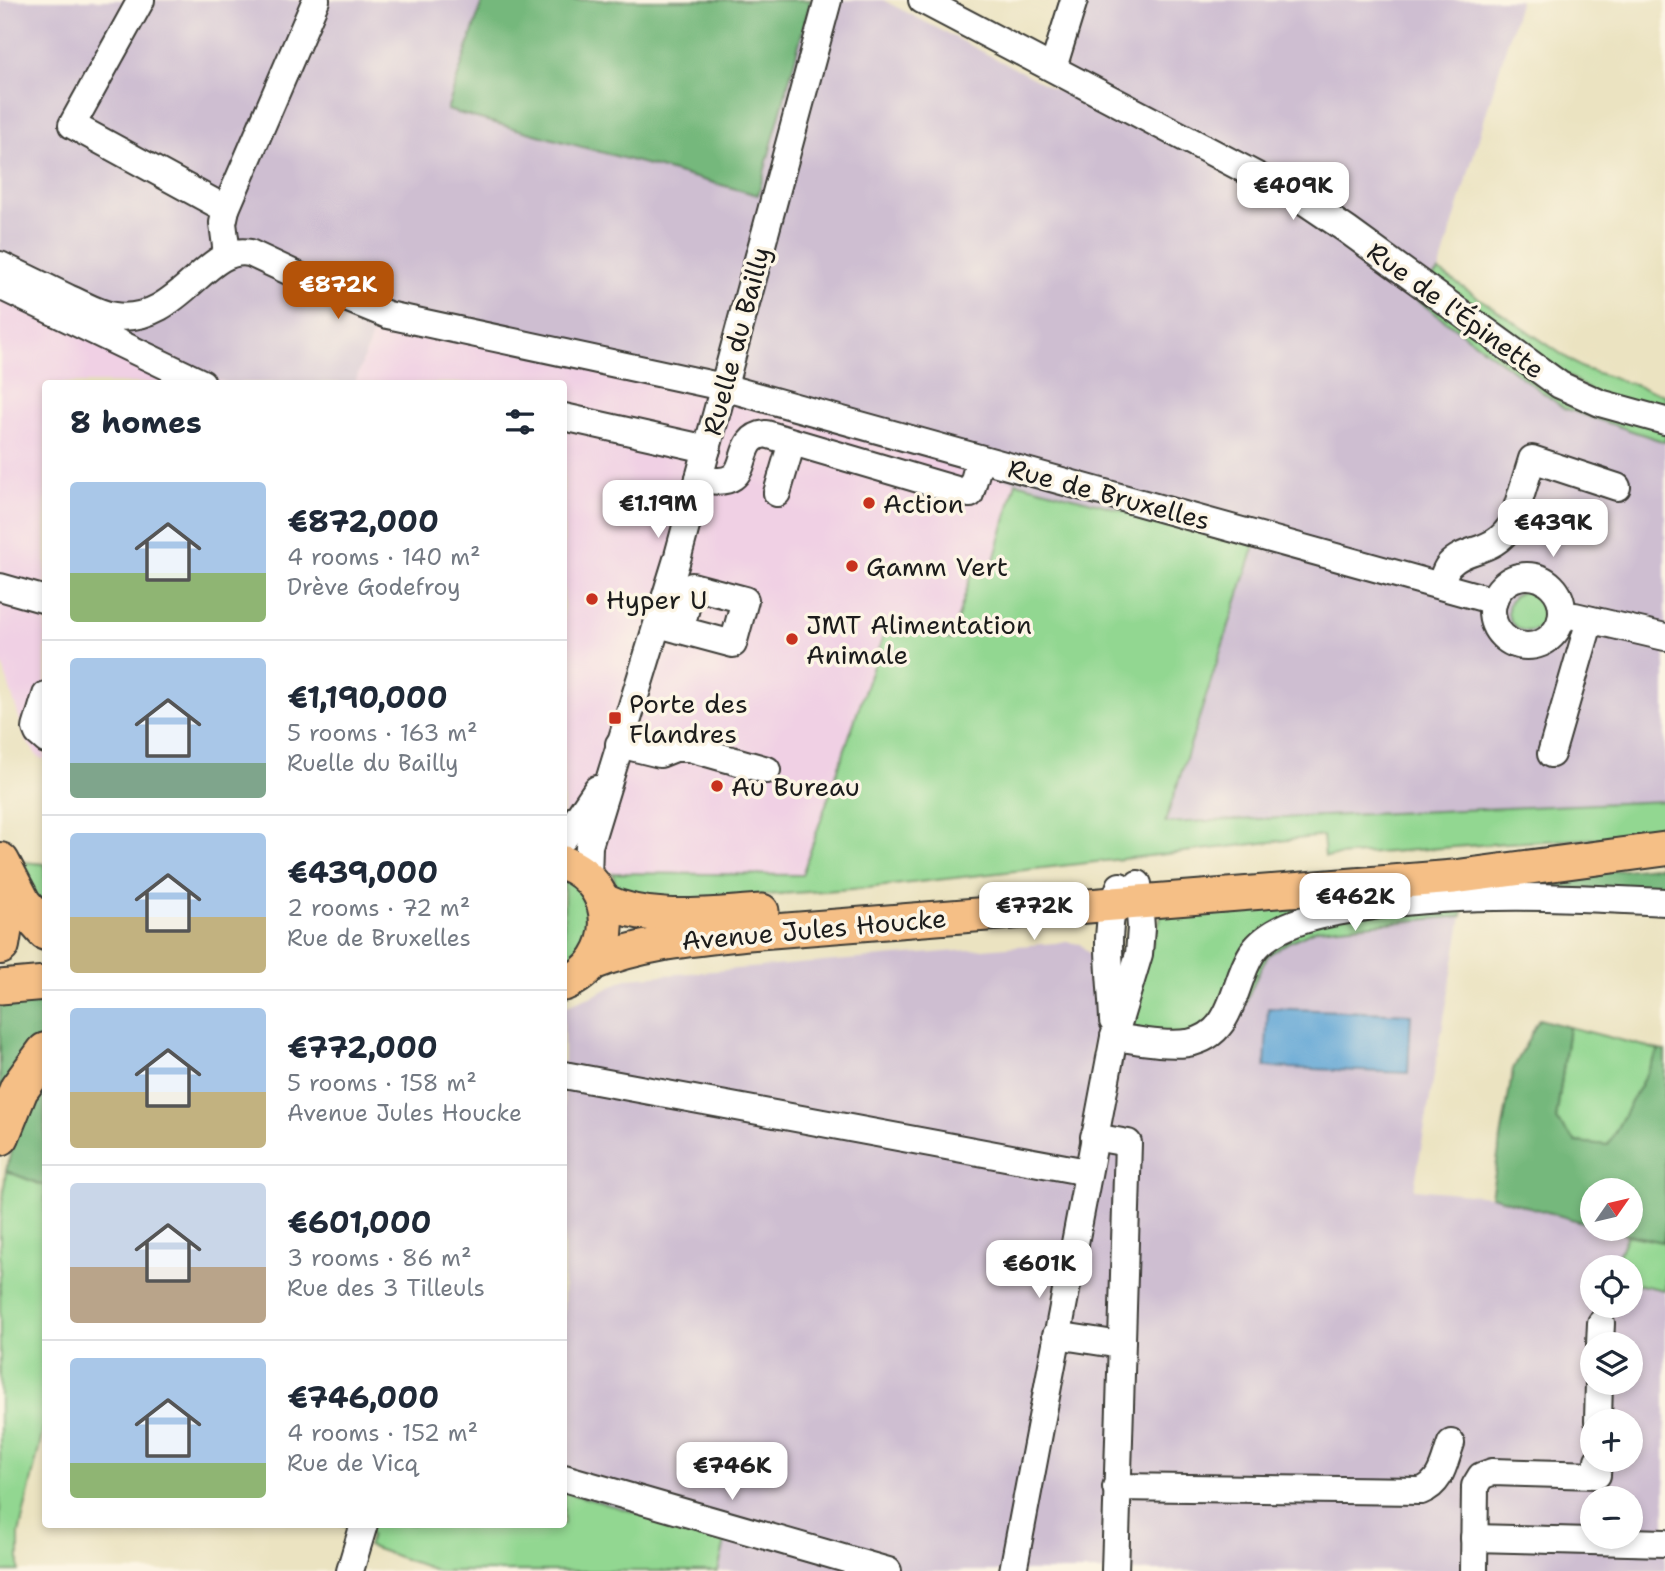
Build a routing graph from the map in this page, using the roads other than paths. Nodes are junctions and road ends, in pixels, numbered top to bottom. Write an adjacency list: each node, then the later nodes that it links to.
1 (141, 0): 7 (street)
2 (316, 0): 7 (street)
3 (828, 0): 12 (street, Ruelle du Bailly)
4 (922, 0): 6 (street, Rue de l'Épinette)
5 (1074, 0): 6 (street)
6 (1053, 68): 14 (street, Rue de l'Épinette)
7 (226, 209): 8 (street)
8 (227, 254): 9 (street); 12 (street, Rue de Bruxelles)
9 (0, 265)
10 (0, 286): 11 (street)
11 (196, 380)
12 (723, 387): 16 (street, Ruelle du Bailly); 17 (street, Rue de Bruxelles)
13 (567, 418): 16 (street)
14 (1665, 421)
15 (792, 442): 17 (street); 18 (street); 20 (street)
16 (707, 449): 18 (street, Ruelle du Bailly)
17 (980, 459): 21 (street, Rue de Bruxelles)
18 (699, 478): 30 (street, Ruelle du Bailly)
19 (1617, 487): 21 (street)
20 (777, 493)
21 (1440, 585): 24 (street, Rue de Bruxelles)
22 (0, 587): 23 (street)
23 (42, 599)
24 (1494, 601): 25 (street); 25 (street)
25 (1562, 613): 26 (street)
26 (1590, 620): 27 (street); 31 (street)
27 (1665, 637)
28 (42, 709): 29 (street)
29 (42, 736)
30 (617, 752): 32 (street); 33 (street, Ruelle du Bailly); 36 (street, Ruelle du Bailly)
31 (1551, 754)
32 (767, 770)
33 (567, 834)
34 (1665, 848): 37 (main road, Avenue Jules Houcke)
35 (0, 862): 41 (highway)
36 (585, 881): 37 (main road, Avenue Jules Houcke); 44 (main road)
37 (1128, 894): 40 (main road, Avenue Jules Houcke); 42 (street); 50 (street)
38 (0, 901): 43 (highway)
39 (1665, 902): 50 (street)
40 (973, 915): 42 (street); 44 (main road, Avenue Jules Houcke)
41 (42, 926)
42 (1109, 943): 50 (street)
43 (0, 945)
44 (593, 963): 47 (main road)
45 (42, 966): 46 (main road)
46 (0, 970)
47 (567, 982)
48 (42, 983): 49 (main road)
49 (0, 987)
50 (1114, 1037): 54 (street)
51 (42, 1057): 53 (highway)
52 (567, 1076): 55 (street)
53 (0, 1136)
54 (1094, 1137): 55 (street); 57 (street)
55 (1087, 1172): 56 (street)
56 (1056, 1335): 57 (street); 67 (street)
57 (1121, 1345): 61 (street)
58 (1451, 1443): 61 (street)
59 (1597, 1472): 63 (street)
60 (567, 1479): 65 (street)
61 (1116, 1487): 68 (street)
62 (363, 1528): 66 (street)
63 (1475, 1538): 64 (street); 69 (street)
64 (1665, 1543)
65 (884, 1570)
66 (350, 1571)
67 (1013, 1571)
68 (1115, 1571)
69 (1474, 1571)

